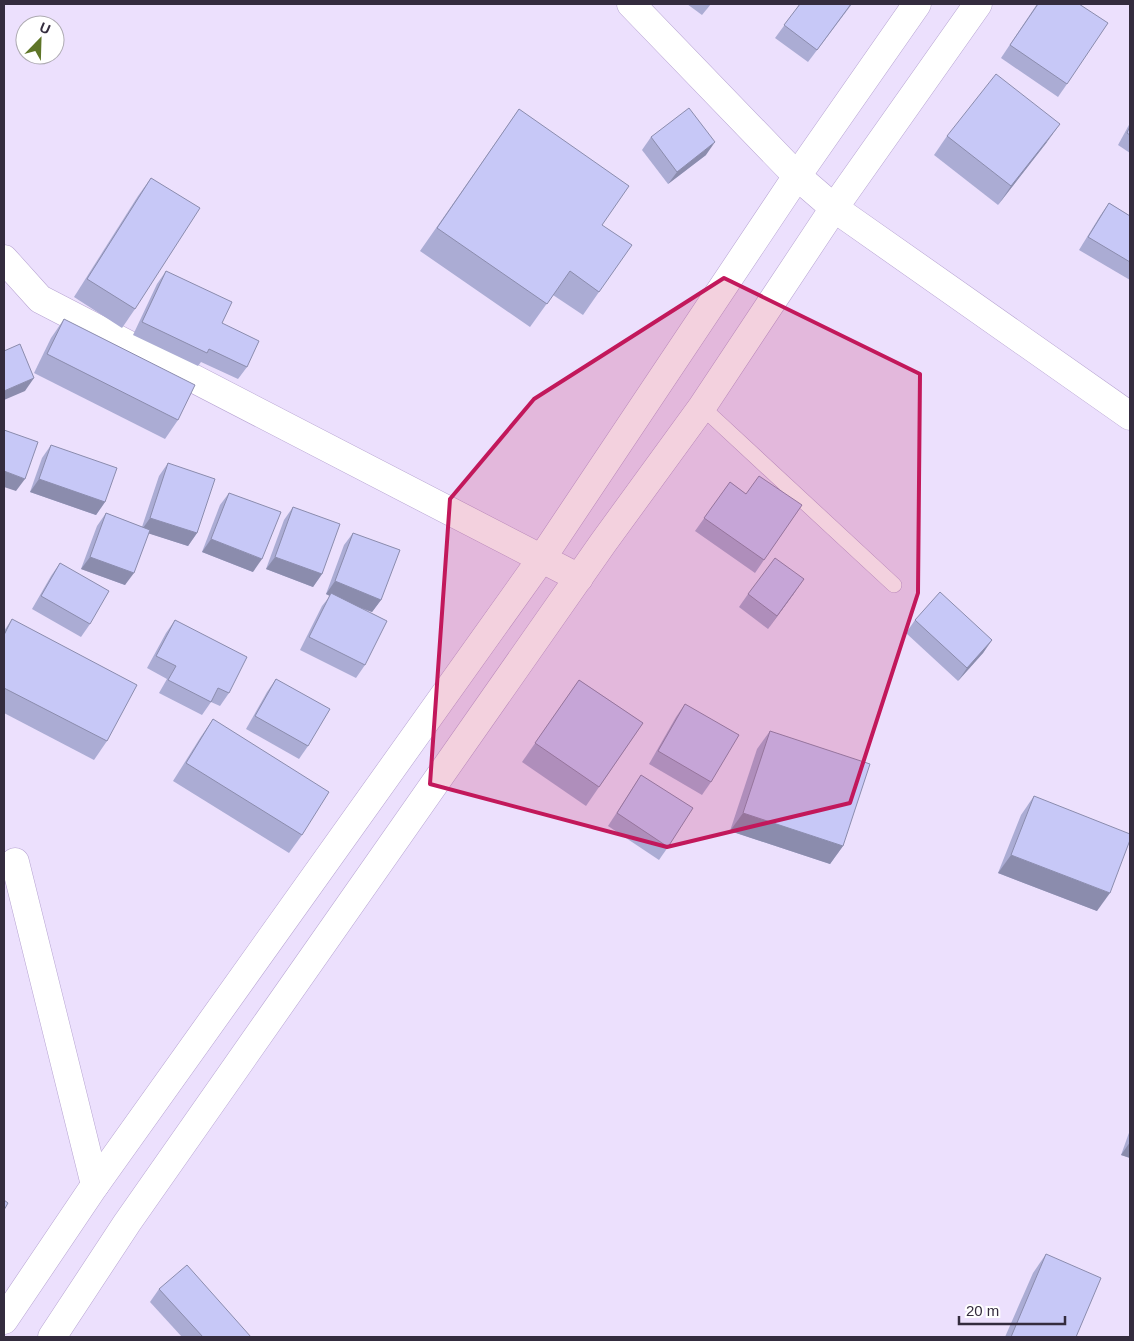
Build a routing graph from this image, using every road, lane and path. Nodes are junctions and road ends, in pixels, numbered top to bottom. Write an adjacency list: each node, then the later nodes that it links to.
1 (631, 4): 4 (main road)
2 (917, 4): 4 (main road)
3 (978, 4): 5 (main road)
4 (797, 176): 5 (main road); 9 (main road)
5 (834, 208): 7 (main road); 8 (main road)
6 (4, 259): 9 (main road)
7 (702, 407): 10 (main road); 11 (lane)
8 (1130, 416)
9 (542, 558): 10 (main road); 13 (main road)
10 (579, 578): 15 (main road)
11 (894, 585)
12 (15, 862): 13 (main road)
13 (95, 1185): 14 (main road)
14 (4, 1320)
15 (52, 1337)

